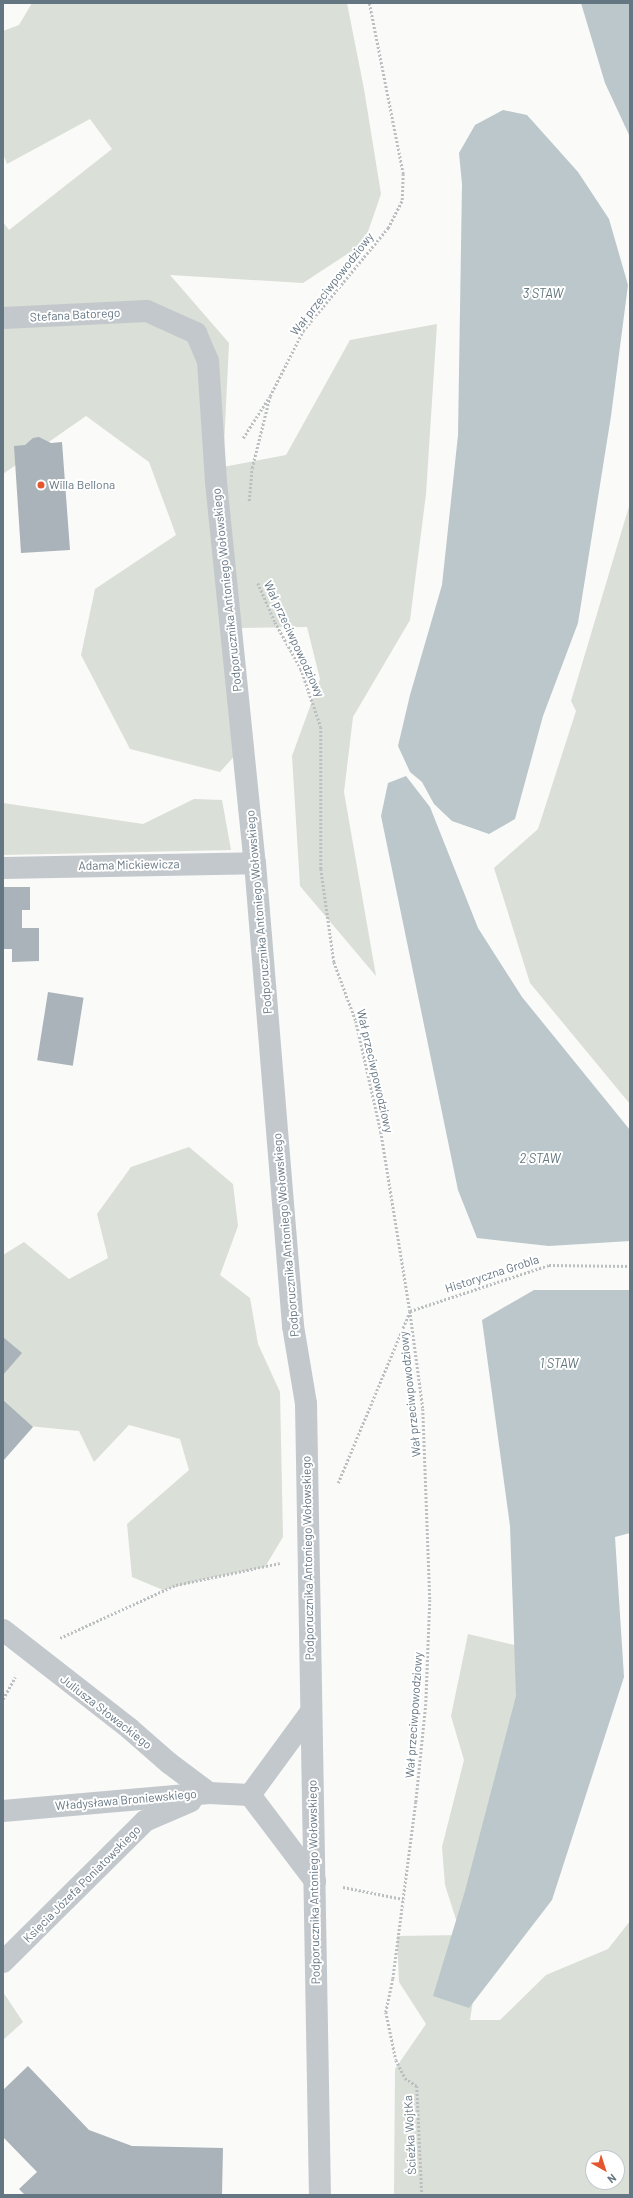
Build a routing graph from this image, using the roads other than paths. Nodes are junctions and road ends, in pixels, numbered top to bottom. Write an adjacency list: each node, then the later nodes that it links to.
1 (147, 311): 2 (street, Stefana Batorego); 3 (street, Podporucznika Antoniego Wołowskiego)
2 (3, 318)
3 (255, 863): 4 (street, Adama Mickiewicza); 6 (street, Podporucznika Antoniego Wołowskiego)
4 (3, 868)
5 (3, 1630): 7 (street, Juliusza Słowackiego)
6 (310, 1713): 8 (street); 10 (street, Podporucznika Antoniego Wołowskiego)
7 (209, 1793): 8 (street, Władysława Broniewskiego); 9 (street, Władysława Broniewskiego); 11 (street, Księcia Józefa Poniatowskiego)
8 (250, 1795): 10 (street)
9 (3, 1811)
10 (315, 1881): 12 (street, Podporucznika Antoniego Wołowskiego)
11 (3, 1962)
12 (320, 2195)

